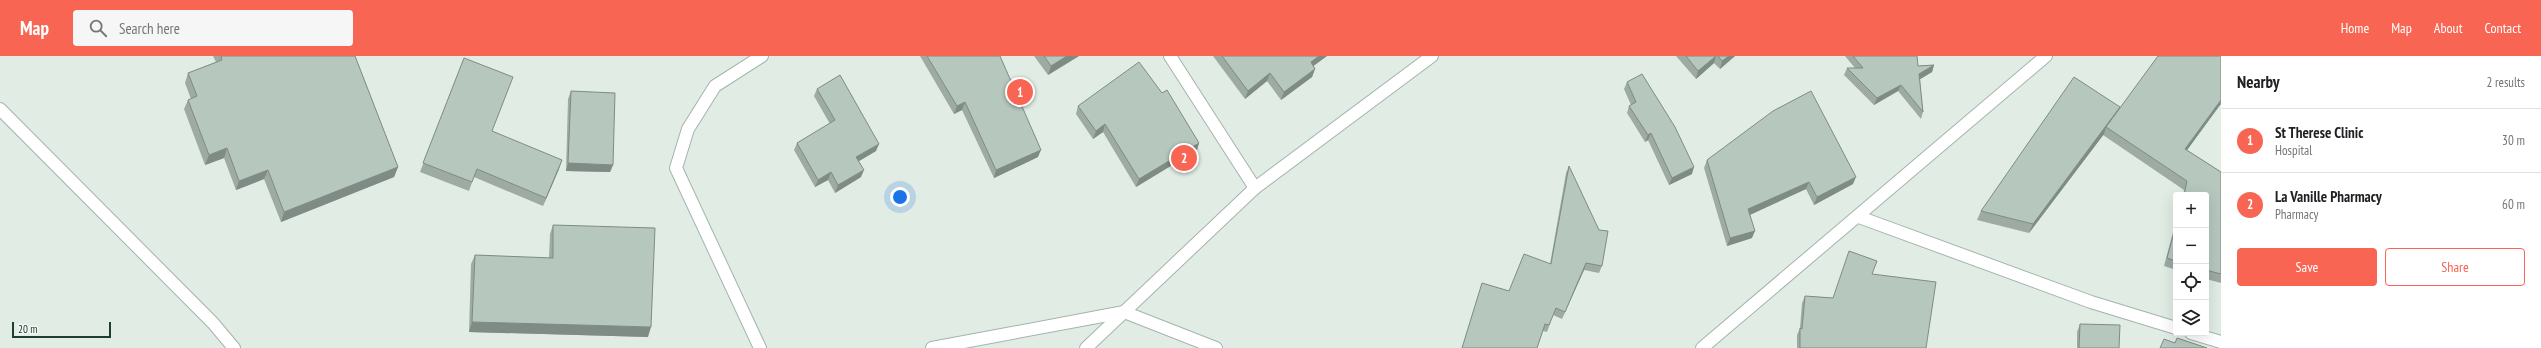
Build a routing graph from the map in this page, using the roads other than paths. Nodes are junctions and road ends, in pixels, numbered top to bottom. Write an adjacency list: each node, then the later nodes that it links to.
1 (762, 56): 13 (street)
2 (1170, 56): 6 (street)
3 (1432, 56): 6 (street)
4 (2046, 56): 7 (street)
5 (0, 109): 12 (street)
6 (1255, 188): 8 (street)
7 (1859, 217): 9 (street); 17 (street)
8 (1124, 312): 14 (street); 15 (street); 16 (street)
9 (2173, 327)
10 (2201, 336): 11 (street)
11 (2221, 342)
12 (234, 348)
13 (760, 348)
14 (932, 348)
15 (1086, 348)
16 (1216, 348)
17 (1702, 348)

